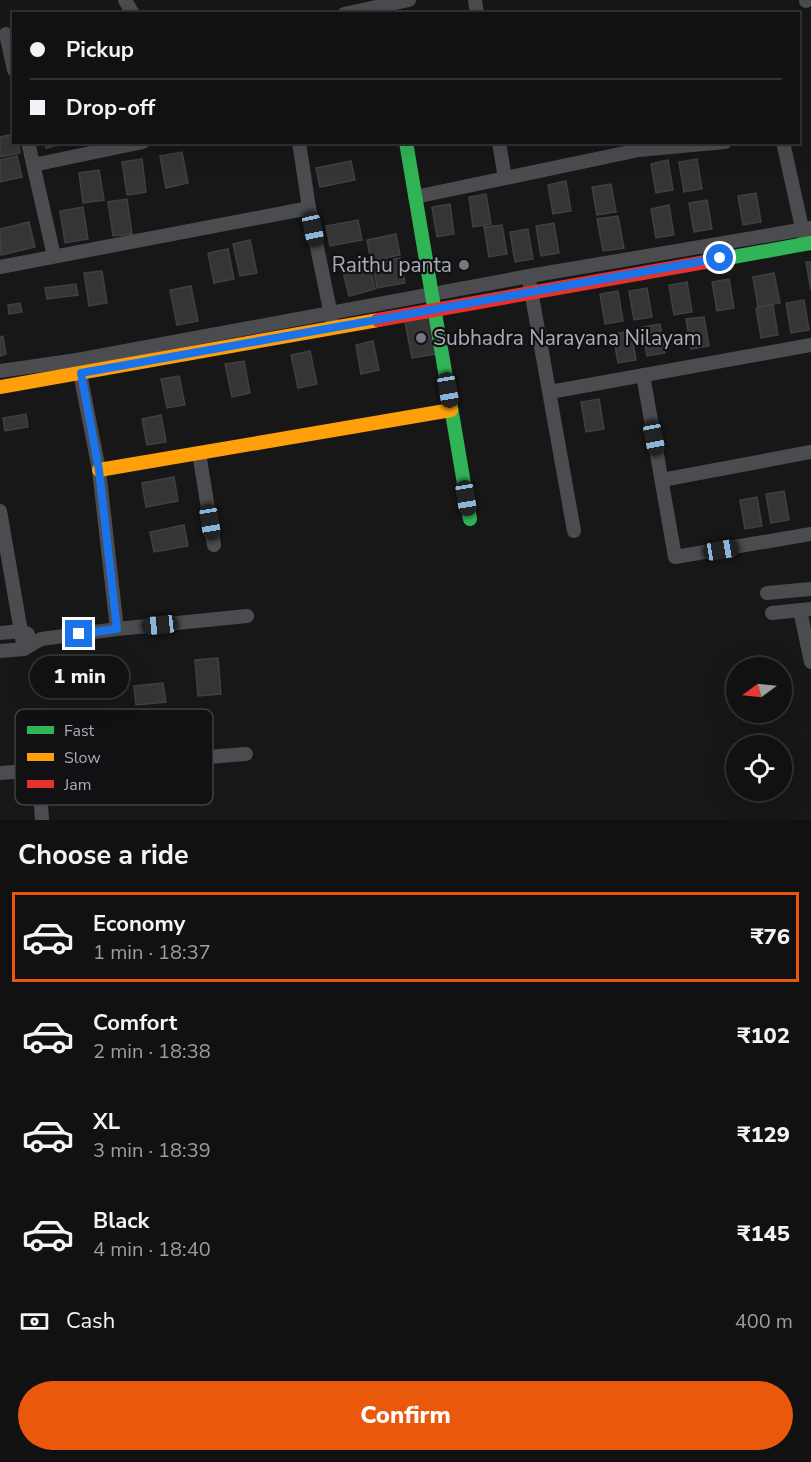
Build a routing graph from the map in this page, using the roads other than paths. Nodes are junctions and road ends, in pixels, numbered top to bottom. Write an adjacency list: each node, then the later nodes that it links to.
1 (410, 0): 2 (street)
2 (353, 12)
3 (6, 34): 4 (street)
4 (12, 61)
5 (28, 144): 12 (street)
6 (131, 144): 12 (street)
7 (299, 144): 15 (street)
8 (406, 144): 14 (street)
9 (499, 144): 13 (street)
10 (704, 144): 13 (street)
11 (784, 144): 16 (street)
12 (33, 165): 17 (street)
13 (505, 178): 14 (street)
14 (416, 197): 21 (street)
15 (309, 208): 17 (street); 23 (street)
16 (808, 236): 19 (street); 20 (street)
17 (54, 256): 18 (street)
18 (0, 267)
19 (529, 276): 20 (street); 21 (street)
20 (531, 292): 22 (street); 30 (street)
21 (431, 294): 22 (street); 23 (street)
22 (434, 309): 24 (street); 31 (street)
23 (330, 312): 24 (street); 26 (street)
24 (333, 328): 27 (street)
25 (811, 345): 28 (street)
26 (0, 371)
27 (81, 373): 29 (street); 34 (street)
28 (643, 375): 30 (street); 35 (street)
29 (0, 387)
30 (550, 392): 38 (street)
31 (451, 410): 33 (street); 37 (street)
32 (811, 452): 35 (street)
33 (199, 453): 34 (street); 40 (street)
34 (99, 470): 46 (street)
35 (662, 480): 39 (street)
36 (0, 511): 48 (street)
37 (470, 519)
38 (574, 531)
39 (811, 534)
40 (214, 545)
41 (811, 589): 42 (street)
42 (767, 593)
43 (806, 610): 44 (street); 52 (street)
44 (772, 614)
45 (247, 616): 46 (street)
46 (117, 629): 49 (street)
47 (0, 631): 48 (street); 51 (street)
48 (21, 631): 49 (street); 50 (street)
49 (41, 639): 50 (street)
50 (24, 649): 51 (street)
51 (2, 651)
52 (811, 662)
53 (246, 754): 54 (street)
54 (213, 757)
55 (15, 772): 56 (street)
56 (0, 773)
57 (41, 805): 58 (street)
58 (42, 820)

